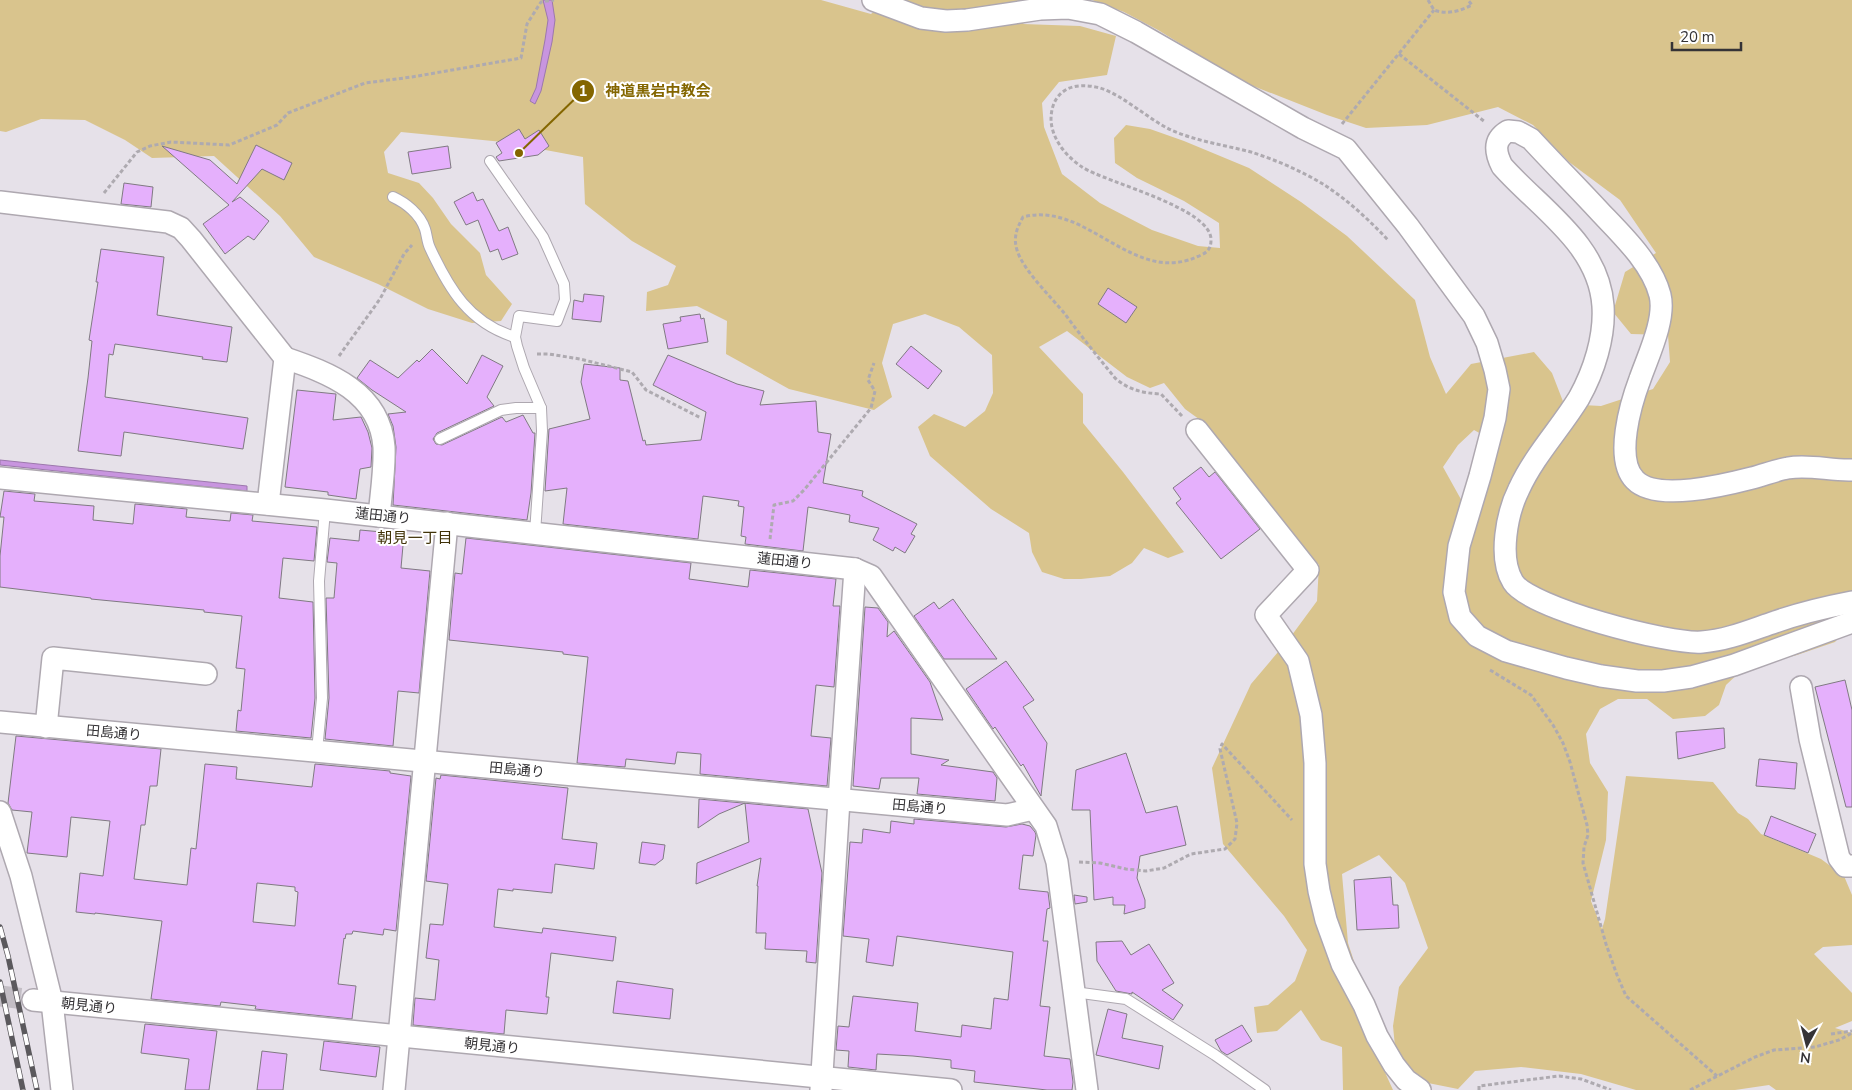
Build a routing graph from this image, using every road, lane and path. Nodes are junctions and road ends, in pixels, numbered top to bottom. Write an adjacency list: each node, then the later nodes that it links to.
1 (554, 0): 12 (path)
2 (873, 0): 8 (street)
3 (1428, 0): 5 (path)
4 (1468, 0): 5 (path)
5 (1434, 10): 6 (path)
6 (1399, 54): 7 (path); 8 (path)
7 (1502, 135): 24 (street); 33 (street)
8 (1329, 140): 34 (street)
9 (490, 161): 15 (lane)
10 (393, 196): 13 (lane)
11 (0, 202): 12 (street)
12 (95, 213): 16 (street)
13 (426, 232): 15 (lane); 19 (path)
14 (1392, 244): 22 (path)
15 (515, 337): 17 (lane)
16 (285, 358): 19 (street); 26 (street)
17 (522, 359): 20 (lane); 21 (path)
18 (874, 363): 31 (path)
19 (328, 374): 28 (street)
20 (541, 408): 23 (lane); 30 (lane)
21 (701, 418)
22 (1197, 430): 45 (street)
23 (440, 439)
24 (1852, 470)
25 (0, 478): 26 (street, 蓮田通り)
26 (268, 504): 27 (street, 蓮田通り)
27 (326, 510): 28 (street, 蓮田通り); 40 (lane)
28 (379, 516): 29 (street, 蓮田通り)
29 (447, 523): 30 (street, 蓮田通り); 41 (street)
30 (536, 533): 31 (street, 蓮田通り)
31 (767, 559): 32 (street, 蓮田通り)
32 (855, 569): 42 (street); 43 (street)
33 (1852, 602)
34 (1852, 622)
35 (1483, 666): 53 (path)
36 (206, 674): 39 (street)
37 (1801, 687): 47 (street)
38 (0, 722): 39 (street, 田島通り)
39 (46, 726): 40 (street, 田島通り)
40 (316, 751): 41 (street, 田島通り)
41 (425, 762): 42 (street, 田島通り); 52 (street)
42 (839, 800): 43 (street, 田島通り); 54 (street)
43 (1034, 809): 46 (street)
44 (0, 812): 49 (street)
45 (1315, 840): 46 (path); 60 (street)
46 (1058, 862): 48 (street)
47 (1852, 866)
48 (1074, 992): 58 (street); 59 (lane)
49 (42, 1001): 52 (street, 朝見通り); 55 (street)
50 (1852, 1032): 51 (path); 53 (path)
51 (1831, 1034)
52 (400, 1036): 54 (street, 朝見通り); 56 (street)
53 (1717, 1076): 63 (path)
54 (822, 1084): 57 (street, 朝見通り)
55 (62, 1090)
56 (394, 1090)
57 (951, 1090)
58 (1087, 1090)
59 (1265, 1090)
60 (1420, 1090)
61 (1479, 1090): 62 (path)
62 (1611, 1090)
63 (1690, 1090)

